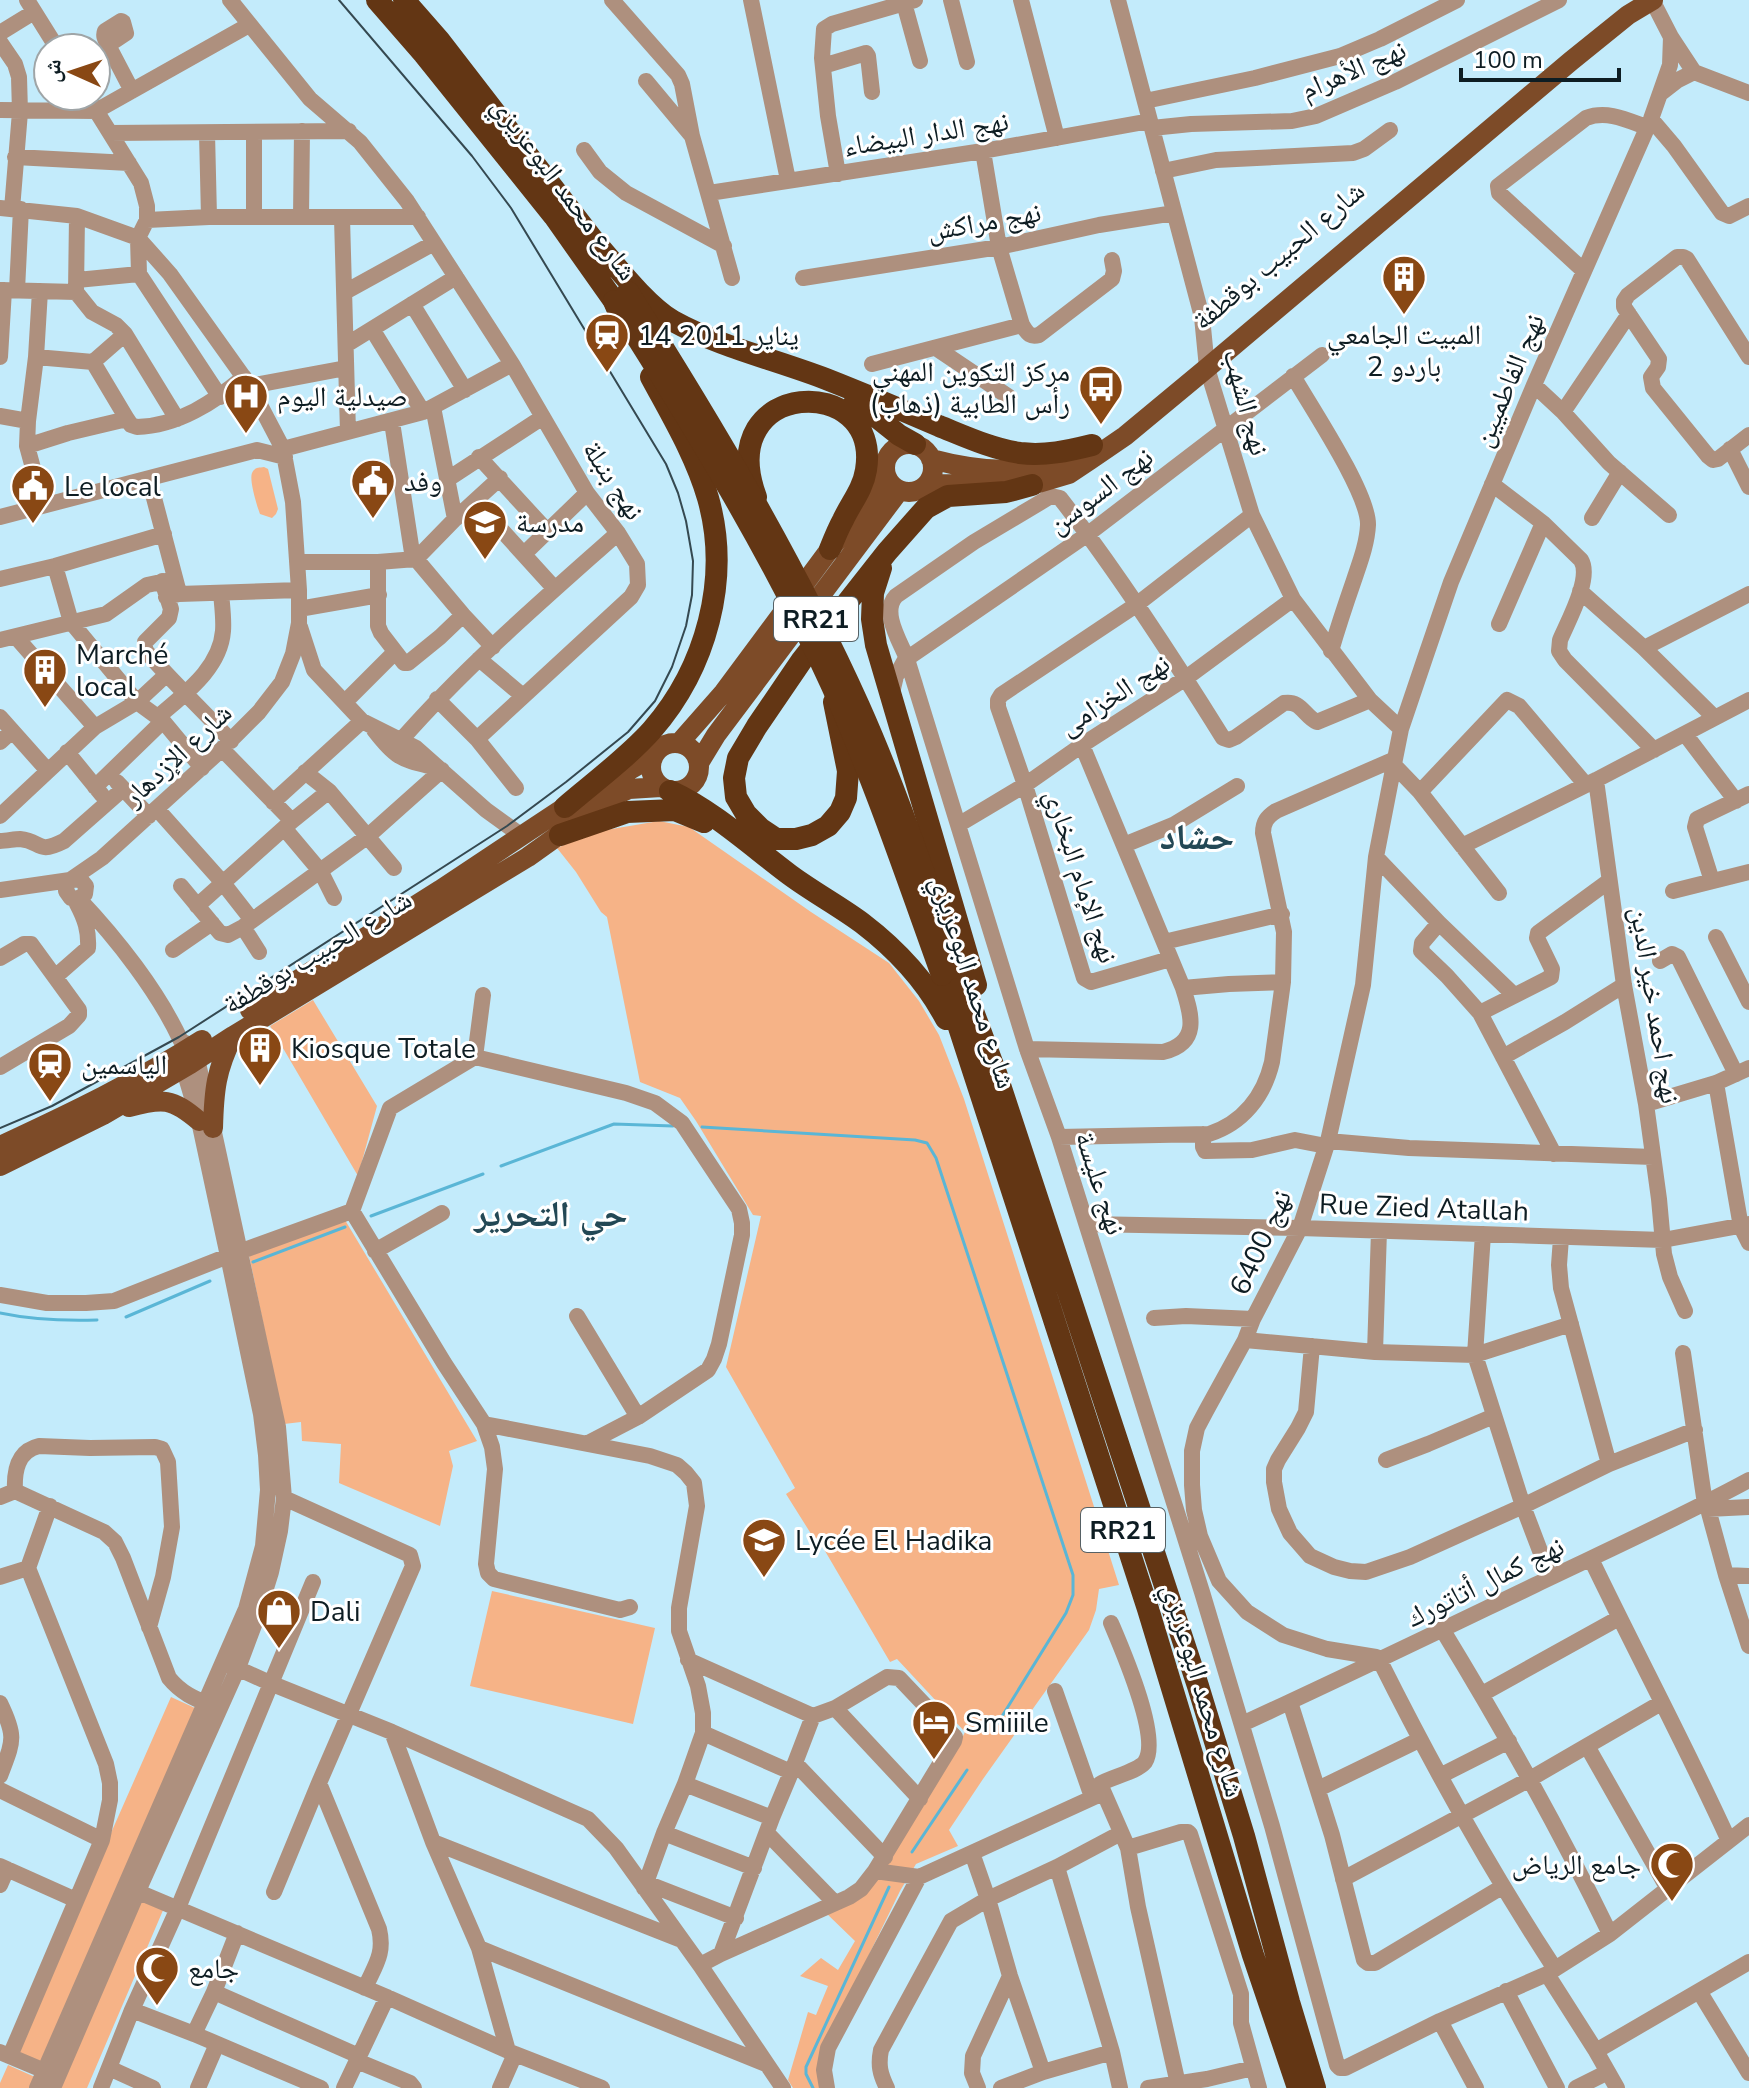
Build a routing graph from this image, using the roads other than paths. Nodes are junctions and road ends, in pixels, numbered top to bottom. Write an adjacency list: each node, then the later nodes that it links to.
1 (230, 0): 15 (street, نهج بنبلة)
2 (377, 0): 79 (highway, شارع محمد البوعزيزي / RR21)
3 (404, 0): 66 (highway, شارع محمد البوعزيزي / RR21)
4 (612, 0): 44 (street)
5 (751, 0): 52 (street)
6 (951, 0): 22 (street)
7 (1021, 0): 45 (street)
8 (1118, 0): 30 (street, نهج الشهب)
9 (1457, 0): 30 (street)
10 (1559, 0): 37 (street, نهج الأهرام)
11 (1645, 1): 18 (street); 91 (main road, شارع الحبيب بوقطفة)
12 (910, 2): 14 (street); 21 (street)
13 (30, 6): 16 (street); 17 (street)
14 (869, 6): 23 (street)
15 (249, 25): 27 (street); 40 (street, نهج بنبلة)
16 (47, 32)
17 (0, 33)
18 (1671, 37): 24 (street); 29 (street, نهج الفاطميين)
19 (0, 42): 33 (street)
20 (112, 53): 27 (street)
21 (920, 61)
22 (967, 62)
23 (823, 66): 28 (street); 51 (street)
24 (1694, 72): 26 (street); 29 (street)
25 (646, 81): 44 (street)
26 (1746, 89)
27 (132, 91): 31 (street)
28 (872, 92)
29 (1660, 94): 36 (street, نهج الفاطميين)
30 (1145, 101): 37 (street, نهج الشهب)
31 (112, 102)
32 (0, 110): 33 (street)
33 (20, 112): 34 (street); 48 (street)
34 (32, 112)
35 (97, 112): 42 (street)
36 (1648, 123): 54 (street); 70 (street, نهج الفاطميين); 70 (street)
37 (1151, 124): 45 (street, نهج الدار البيضاء); 50 (street, نهج الشهب)
38 (1390, 130): 50 (street)
39 (302, 131): 40 (street); 41 (street); 60 (street)
40 (349, 131): 61 (street, نهج بنبلة)
41 (254, 132): 43 (street); 59 (street)
42 (110, 133): 43 (street); 49 (street)
43 (207, 133): 58 (street)
44 (692, 136): 53 (street)
45 (1057, 138): 47 (street, نهج الدار البيضاء)
46 (584, 150): 67 (street)
47 (983, 151): 51 (street, نهج الدار البيضاء); 68 (street)
48 (15, 157): 49 (street); 55 (street)
49 (129, 163): 63 (street)
50 (1163, 171): 56 (street, نهج الشهب)
51 (838, 174): 52 (street, نهج الدار البيضاء)
52 (788, 180): 53 (street, نهج الدار البيضاء)
53 (709, 193): 67 (street)
54 (1749, 206)
55 (11, 209): 57 (street); 76 (street)
56 (1174, 213): 68 (street, نهج مراكش); 91 (street, نهج الشهب)
57 (77, 216): 64 (street); 75 (street)
58 (209, 217): 59 (street); 63 (street)
59 (254, 217): 60 (street)
60 (301, 217): 62 (street)
61 (418, 217): 62 (street); 65 (street, نهج بنبلة)
62 (342, 218): 78 (street)
63 (147, 220): 64 (street)
64 (138, 238): 71 (street); 98 (street)
65 (434, 243): 72 (street, نهج بنبلة); 78 (street)
66 (596, 243): 79 (highway, شارع محمد البوعزيزي / RR21); 97 (highway)
67 (724, 246): 73 (street)
68 (999, 247): 74 (street, نهج مراكش); 82 (street)
69 (1112, 260): 82 (street)
70 (1584, 271): 99 (street, نهج الفاطميين)
71 (139, 274): 75 (street); 101 (street)
72 (456, 277): 80 (street); 93 (street, نهج بنبلة)
73 (732, 278)
74 (803, 278)
75 (76, 286): 77 (street); 84 (street)
76 (7, 290): 77 (street); 88 (street)
77 (40, 291): 89 (street)
78 (345, 292): 85 (street)
79 (621, 297): 141 (highway, شارع محمد البوعزيزي / RR21, bridge); 179 (highway, شارع محمد البوعزيزي / RR21, bridge); 223 (highway)
80 (412, 304): 83 (street); 100 (street)
81 (1629, 314): 90 (street); 104 (street); 117 (street)
82 (1022, 325): 86 (street)
83 (372, 329): 85 (street); 103 (street)
84 (125, 334): 92 (street); 107 (street)
85 (346, 345): 95 (street)
86 (936, 348): 94 (street); 102 (street)
87 (1322, 355): 96 (street, نهج السوسن)
88 (0, 357)
89 (36, 357): 92 (street); 108 (street)
90 (1749, 357)
91 (1206, 361): 111 (street, نهج الشهب); 115 (main road, شارع الحبيب بوقطفة); 129 (main road, شارع الحبيب بوقطفة)
92 (93, 362): 110 (street)
93 (512, 364): 100 (street); 106 (street, نهج بنبلة)
94 (872, 364)
95 (346, 368): 98 (street); 113 (street)
96 (1293, 376): 111 (street, نهج السوسن); 171 (street)
97 (826, 379): 115 (highway); 119 (highway)
98 (247, 382): 101 (street); 112 (street)
99 (1534, 385): 104 (street); 128 (street, نهج الفاطميين)
100 (465, 390): 103 (street)
101 (220, 397): 107 (street)
102 (1009, 397)
103 (428, 410): 109 (street); 126 (street)
104 (1563, 412): 122 (street)
105 (0, 416): 108 (street)
106 (543, 417): 121 (street); 132 (street, نهج بنبلة)
107 (177, 419): 110 (street)
108 (28, 421): 116 (street)
109 (392, 422): 113 (street); 149 (street)
110 (134, 424): 116 (street)
111 (1226, 428): 135 (street, نهج الشهب); 145 (street, نهج السوسن)
112 (273, 430): 118 (street); 120 (street)
113 (348, 432): 120 (street)
114 (1749, 435): 117 (street)
115 (1092, 445): 119 (main road, شارع الحبيب بوقطفة)
116 (27, 446): 134 (street)
117 (1730, 449): 130 (street)
118 (257, 450): 120 (street); 125 (street)
119 (923, 452): 123 (main road); 127 (main road)
120 (284, 453): 150 (street)
121 (479, 457): 124 (street); 126 (street)
122 (1620, 472): 136 (street); 138 (street)
123 (885, 474): 131 (main road); 146 (main road)
124 (500, 478): 133 (street); 142 (street)
125 (149, 479): 134 (street); 144 (street)
126 (448, 479): 139 (street)
127 (928, 484): 129 (main road, شارع الحبيب بوقطفة); 131 (main road)
128 (1492, 484): 140 (street); 193 (street, نهج الفاطميين)
129 (1032, 485): 147 (highway)
130 (1749, 487)
131 (899, 491): 205 (main road)
132 (587, 493): 142 (street); 143 (street, نهج بنبلة)
133 (476, 502): 139 (street); 148 (street)
134 (43, 505): 137 (street)
135 (1252, 515): 161 (street, نهج الشهب); 162 (street)
136 (1669, 515)
137 (0, 517)
138 (1592, 518)
139 (455, 519): 149 (street)
140 (1543, 523): 157 (street); 166 (street)
141 (766, 524): 146 (highway); 260 (highway, شارع محمد البوعزيزي / RR21, bridge)
142 (547, 531): 148 (street)
143 (618, 533): 155 (street); 182 (street, نهج بنبلة)
144 (164, 534): 152 (street); 154 (street)
145 (1088, 534): 162 (street); 174 (street, نهج السوسن); 174 (street, نهج عليسة)
146 (830, 549): 198 (main road)
147 (887, 552): 168 (highway); 179 (highway)
148 (524, 554): 155 (street)
149 (414, 559): 151 (street); 163 (street)
150 (298, 562): 151 (street); 156 (street)
151 (378, 562): 160 (street)
152 (55, 566): 153 (street); 165 (street)
153 (0, 579)
154 (171, 588): 158 (street); 165 (street); 176 (street)
155 (555, 589): 169 (street)
156 (299, 590): 158 (street); 164 (street)
157 (1580, 591): 170 (street); 201 (street)
158 (221, 593): 180 (street)
159 (1749, 594): 170 (street)
160 (379, 595): 164 (street); 172 (street)
161 (1293, 599): 171 (street, نهج الشهب); 177 (street, نهج الخزامى)
162 (1136, 605): 177 (street); 212 (street, نهج الإمام البخاري)
163 (463, 615): 169 (street); 172 (street)
164 (299, 616): 175 (street); 178 (street, شارع الإزدهار)
165 (71, 622): 167 (street); 186 (street)
166 (1499, 624)
167 (8, 638): 192 (street)
168 (876, 645): 174 (street); 181 (highway)
169 (493, 647): 173 (street)
170 (1644, 648): 189 (street)
171 (1331, 651): 184 (street, نهج الشهب)
172 (402, 657): 187 (street)
173 (479, 659): 182 (street); 183 (street)
174 (906, 660): 181 (street); 227 (street, نهج عليسة)
175 (314, 670): 178 (street); 187 (street)
176 (166, 675): 180 (street); 186 (street)
177 (1186, 678): 184 (street); 200 (street, نهج الخزامى)
178 (282, 682): 199 (street, شارع الإزدهار)
179 (831, 685): 260 (highway, شارع محمد البوعزيزي / RR21, bridge)
180 (186, 692): 190 (street); 199 (street)
181 (892, 693): 276 (highway)
182 (523, 696): 197 (street, نهج بنبلة)
183 (437, 699): 196 (street); 197 (street)
184 (1370, 700): 193 (street, نهج الشهب)
185 (1749, 700): 189 (street)
186 (137, 702): 190 (street); 192 (street)
187 (345, 702): 191 (street)
188 (0, 717): 195 (street)
189 (1714, 717): 194 (street)
190 (161, 719): 206 (street); 210 (street)
191 (366, 723): 196 (street); 207 (street); 209 (street)
192 (95, 727): 202 (street)
193 (1401, 729): 204 (street, نهج 6400)
194 (1685, 734): 201 (street); 220 (street)
195 (6, 736): 208 (street)
196 (402, 739): 207 (street)
197 (477, 739): 215 (street)
198 (680, 742): 203 (main road); 205 (main road)
199 (226, 745): 206 (street, شارع الإزدهار); 222 (street)
200 (1082, 745): 212 (street, نهج الخزامى); 232 (street)
201 (1654, 750): 211 (street)
202 (67, 752): 208 (street); 214 (street)
203 (652, 757): 217 (main road); 223 (main road, شارع الحبيب بوقطفة)
204 (1395, 762): 219 (street); 234 (street, نهج 6400); 249 (street)
205 (699, 763): 217 (main road)
206 (202, 768): 224 (street, شارع الإزدهار)
207 (442, 770): 229 (street); 230 (street)
208 (48, 771): 225 (street)
209 (305, 772): 218 (street); 222 (street)
210 (109, 773): 214 (street); 216 (street)
211 (1591, 782): 219 (street); 233 (street); 239 (street, نهج احمد خير الدين)
212 (1025, 785): 227 (street, نهج الخزامى); 258 (street, نهج الإمام البخاري)
213 (1237, 786): 232 (street)
214 (95, 787): 221 (street)
215 (516, 788)
216 (123, 789): 221 (street); 224 (street)
217 (666, 789): 228 (main road, شارع الحبيب بوقطفة); 235 (highway)
218 (329, 791): 226 (street); 229 (street)
219 (1420, 792): 233 (street)
220 (1743, 798): 240 (street)
221 (109, 802): 231 (street)
222 (273, 802): 226 (street)
223 (565, 807): 230 (main road, شارع الحبيب بوقطفة)
224 (153, 812): 241 (street); 244 (street, شارع الإزدهار)
225 (0, 816)
226 (288, 825): 237 (street); 241 (street)
227 (958, 825): 270 (street, نهج عليسة)
228 (560, 835): 235 (highway); 269 (main road, شارع الحبيب بوقطفة)
229 (368, 836): 236 (street); 237 (street)
230 (522, 836): 271 (main road, شارع الحبيب بوقطفة)
231 (0, 841)
232 (1124, 845): 254 (street)
233 (1462, 846): 246 (street)
234 (1376, 857): 251 (street); 283 (street, نهج 6400)
235 (768, 858): 276 (highway)
236 (394, 868)
237 (321, 872): 247 (street); 252 (street)
238 (1749, 872): 240 (street)
239 (1609, 881): 263 (street, نهج احمد خير الدين); 266 (street)
240 (1712, 881): 245 (street)
241 (223, 883): 248 (street); 252 (street)
242 (181, 886): 248 (street)
243 (0, 890): 244 (street)
244 (77, 890): 261 (street); 271 (street)
245 (1673, 891)
246 (1499, 893)
247 (334, 898)
248 (197, 906): 250 (street)
249 (1282, 914): 254 (street); 262 (street)
250 (212, 923): 252 (street); 255 (street)
251 (1439, 923): 266 (street); 268 (street)
252 (248, 924): 257 (street)
253 (1716, 937): 267 (street)
254 (1164, 942): 258 (street)
255 (173, 950)
256 (5, 951): 261 (street)
257 (259, 952)
258 (1170, 959): 264 (street)
259 (1660, 961): 275 (street)
260 (950, 971): 276 (highway, شارع محمد البوعزيزي / RR21)
261 (55, 977): 274 (street)
262 (1283, 982): 264 (street); 281 (street)
263 (1624, 985): 273 (street); 278 (street, نهج احمد خير الدين)
264 (1183, 988): 270 (street)
265 (483, 995): 272 (street)
266 (1514, 995): 268 (street)
267 (1749, 1002)
268 (1480, 1013): 273 (street)
269 (233, 1036): 271 (main road, شارع الحبيب بوقطفة); 280 (main road)
270 (1027, 1049): 282 (street, نهج عليسة)
271 (187, 1054): 279 (main road, شارع الحبيب بوقطفة); 280 (street); 284 (main road, شارع الحبيب بوقطفة)
272 (475, 1057): 289 (street); 313 (street)
273 (1503, 1057): 285 (street)
274 (2, 1062)
275 (1742, 1071): 277 (street)
276 (985, 1075): 401 (highway, شارع محمد البوعزيزي / RR21); 411 (highway, شارع محمد البوعزيزي / RR21)
277 (1716, 1083): 278 (street); 288 (street)
278 (1646, 1104): 286 (street, نهج احمد خير الدين)
279 (103, 1115): 280 (main road); 287 (main road, شارع الحبيب بوقطفة)
280 (206, 1125): 300 (street)
281 (1203, 1134): 282 (street); 283 (street)
282 (1059, 1137): 291 (street, نهج عليسة)
283 (1327, 1143): 285 (street); 293 (street, نهج 6400)
284 (0, 1146)
285 (1554, 1154): 286 (street)
286 (1653, 1157): 297 (street, نهج احمد خير الدين)
287 (0, 1166)
288 (1742, 1191): 292 (street)
289 (352, 1211): 299 (street); 300 (street)
290 (442, 1213): 299 (street)
291 (1087, 1224): 293 (street, Rue Zied Atallah); 327 (street, نهج عليسة)
292 (1745, 1226): 297 (street, Rue Zied Atallah); 298 (street)
293 (1300, 1228): 294 (street, Rue Zied Atallah); 305 (street, نهج 6400)
294 (1379, 1231): 295 (street, Rue Zied Atallah); 309 (street)
295 (1483, 1234): 296 (street, Rue Zied Atallah); 311 (street)
296 (1561, 1238): 297 (street, Rue Zied Atallah); 306 (street)
297 (1663, 1240): 302 (street, نهج احمد خير الدين)
298 (1749, 1243)
299 (375, 1251): 314 (street)
300 (234, 1254): 301 (street); 322 (street); 343 (street)
301 (0, 1295)
302 (1685, 1311)
303 (577, 1316): 313 (street)
304 (1154, 1318): 305 (street)
305 (1253, 1319): 307 (street, نهج 6400)
306 (1571, 1324): 311 (street); 318 (street)
307 (1245, 1340): 308 (street); 327 (street, نهج 6400)
308 (1312, 1346): 309 (street); 324 (street)
309 (1375, 1352): 311 (street)
310 (1683, 1353): 315 (street)
311 (1475, 1355): 312 (street)
312 (1494, 1416): 317 (street); 324 (street)
313 (638, 1417): 316 (street)
314 (484, 1424): 316 (street); 335 (street)
315 (1695, 1430): 318 (street); 325 (street)
316 (588, 1443): 341 (street)
317 (1386, 1460)
318 (1609, 1464): 324 (street)
319 (7, 1468): 321 (street); 338 (street)
320 (1749, 1480): 325 (street, نهج كمال أتاتورك)
321 (8, 1494): 323 (street)
322 (284, 1498): 343 (street); 352 (street)
323 (50, 1506): 329 (street); 338 (street)
324 (1523, 1506): 333 (street)
325 (1706, 1506): 326 (street); 328 (street, نهج كمال أتاتورك); 330 (street)
326 (1749, 1507)
327 (1193, 1539): 342 (street, نهج 6400); 354 (street, نهج عليسة)
328 (1591, 1559): 333 (street, نهج كمال أتاتورك); 336 (street)
329 (28, 1568): 332 (street); 374 (street)
330 (1726, 1575): 331 (street); 340 (street)
331 (1749, 1576)
332 (0, 1577)
333 (1550, 1577): 339 (street, نهج كمال أتاتورك)
334 (313, 1582): 344 (street)
335 (630, 1607)
336 (1619, 1618): 346 (street); 349 (street)
337 (1111, 1623): 368 (street)
338 (149, 1627): 350 (street)
339 (1442, 1629): 342 (street, نهج كمال أتاتورك); 346 (street)
340 (1748, 1641)
341 (688, 1660): 353 (street); 356 (street)
342 (1380, 1661): 347 (street, نهج كمال أتاتورك); 357 (street)
343 (230, 1665): 344 (street); 350 (street)
344 (270, 1683): 352 (street); 394 (street)
345 (1055, 1691): 368 (street)
346 (1482, 1694): 358 (street)
347 (1290, 1702): 354 (street, نهج كمال أتاتورك); 366 (street)
348 (0, 1703): 361 (street)
349 (1661, 1703): 359 (street); 376 (street)
350 (212, 1706): 388 (street)
351 (835, 1708): 353 (street); 369 (street); 369 (street)
352 (349, 1714): 355 (street); 364 (street)
353 (813, 1716): 360 (street)
354 (1242, 1724): 413 (street, نهج عليسة)
355 (392, 1732): 377 (street); 386 (street)
356 (703, 1733): 360 (street); 365 (street)
357 (1419, 1740): 362 (street); 366 (street)
358 (1509, 1741): 362 (street); 363 (street)
359 (1587, 1746): 363 (street); 389 (street)
360 (793, 1768): 371 (street); 379 (street)
361 (0, 1776)
362 (1440, 1776): 370 (street)
363 (1530, 1779): 370 (street); 397 (street)
364 (319, 1783): 390 (street); 406 (street)
365 (685, 1784): 371 (street); 373 (street)
366 (1318, 1789): 385 (street)
367 (0, 1790): 374 (street)
368 (1098, 1795): 375 (street); 378 (street)
369 (920, 1799): 379 (street)
370 (1461, 1816): 385 (street); 387 (street)
371 (769, 1825): 381 (street); 393 (street)
372 (1749, 1825): 376 (street)
373 (664, 1833): 381 (street); 386 (street)
374 (102, 1840): 392 (street)
375 (1124, 1840): 380 (street); 423 (street); 429 (street)
376 (1729, 1841): 389 (street)
377 (433, 1842): 398 (street); 399 (street)
378 (972, 1853): 384 (street); 391 (street)
379 (885, 1857): 382 (street)
380 (1057, 1867): 391 (street); 418 (street)
381 (754, 1868): 395 (street)
382 (875, 1871): 384 (street); 393 (street)
383 (2, 1873): 392 (street)
384 (919, 1877): 440 (street)
385 (1343, 1879): 387 (street)
386 (645, 1886): 395 (street); 398 (street)
387 (1502, 1887): 404 (street)
388 (131, 1889): 394 (street); 427 (street)
389 (1668, 1889): 397 (street)
390 (274, 1892)
391 (988, 1899): 405 (street); 441 (street)
392 (76, 1900): 419 (street)
393 (835, 1903): 400 (street)
394 (178, 1908): 396 (street); 412 (street)
395 (736, 1918): 400 (street)
396 (237, 1933): 406 (street); 409 (street)
397 (1610, 1934): 404 (street)
398 (679, 1939): 403 (street)
399 (479, 1948): 417 (street); 421 (street)
400 (721, 1954): 403 (street)
401 (1253, 1955): 447 (highway); 448 (highway, شارع محمد البوعزيزي / RR21)
402 (1749, 1962): 408 (street)
403 (700, 1965): 421 (street)
404 (1551, 1972): 407 (street); 416 (street)
405 (1010, 1976): 424 (street); 442 (street)
406 (365, 1988): 410 (street)
407 (1506, 1991): 413 (street); 452 (street)
408 (1699, 1991): 416 (street); 426 (street)
409 (214, 1992): 414 (street); 420 (street)
410 (387, 1997): 417 (street); 420 (street)
411 (1289, 2002): 449 (highway, شارع محمد البوعزيزي / RR21); 450 (highway)
412 (132, 2010): 414 (street); 422 (street)
413 (1440, 2021): 451 (street)
414 (194, 2034): 415 (street)
415 (217, 2044): 434 (street); 435 (street)
416 (1596, 2051): 425 (street)
417 (511, 2052): 430 (street); 438 (street)
418 (1112, 2052): 424 (street); 444 (street)
419 (5, 2054): 427 (street)
420 (358, 2059): 436 (street); 437 (street)
421 (766, 2064): 439 (street)
422 (109, 2068): 432 (street); 433 (street)
423 (1253, 2068): 428 (street); 446 (street)
424 (1043, 2072): 443 (street)
425 (1608, 2072): 453 (street); 454 (street)
426 (1749, 2073)
427 (51, 2079): 431 (street)
428 (1209, 2083): 429 (street)
429 (1178, 2084): 445 (street)
430 (594, 2086)
431 (37, 2088)
432 (101, 2088)
433 (153, 2088)
434 (198, 2088)
435 (321, 2088)
436 (344, 2088)
437 (414, 2088)
438 (500, 2088)
439 (783, 2088)
440 (827, 2088)
441 (887, 2088)
442 (978, 2088)
443 (1001, 2088)
444 (1120, 2088)
445 (1148, 2088)
446 (1259, 2088)
447 (1285, 2088)
448 (1298, 2088)
449 (1315, 2088)
450 (1323, 2088)
451 (1476, 2088)
452 (1557, 2088)
453 (1576, 2088)
454 (1617, 2088)

